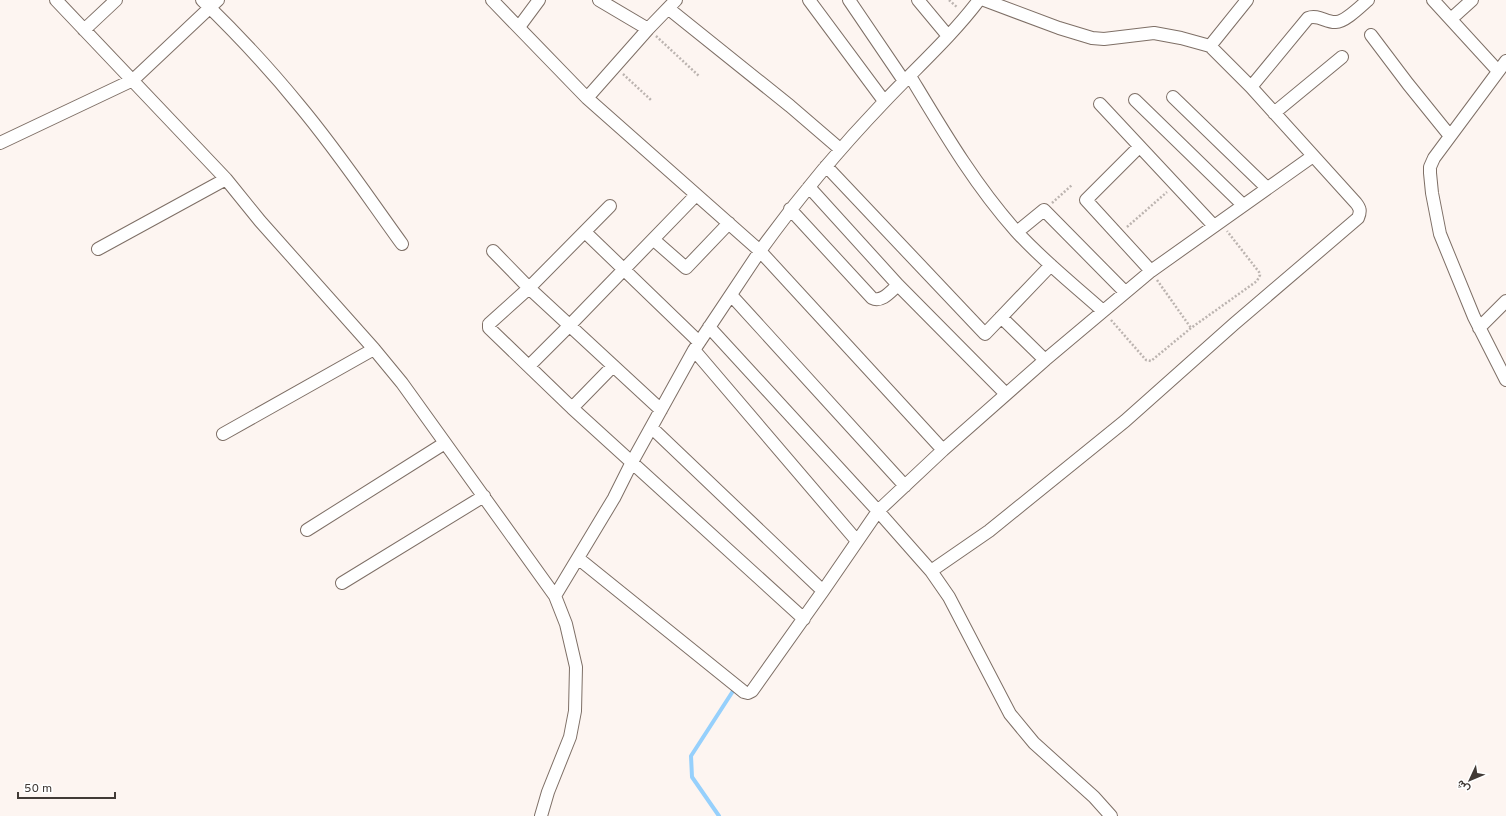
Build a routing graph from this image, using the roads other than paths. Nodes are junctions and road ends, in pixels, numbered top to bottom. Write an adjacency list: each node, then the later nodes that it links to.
1 (56, 0): 19 (street)
2 (116, 0): 19 (street)
3 (492, 0): 18 (street)
4 (539, 0): 18 (street)
5 (599, 0): 20 (street)
6 (810, 0): 33 (street)
7 (848, 0): 27 (street)
8 (918, 0): 22 (street)
9 (979, 0): 22 (street)
10 (984, 0): 23 (street)
11 (1247, 0): 23 (street)
12 (1368, 0): 29 (street)
13 (1433, 0): 17 (street)
14 (1472, 0): 17 (street)
15 (210, 2): 28 (street); 54 (street)
16 (672, 5): 20 (street); 39 (street)
17 (1451, 19): 26 (street)
18 (519, 27): 31 (street)
19 (84, 30): 28 (street)
20 (648, 30): 31 (street)
21 (1371, 35): 36 (street)
22 (948, 36): 27 (street)
23 (1210, 46): 29 (street)
24 (1342, 57): 35 (street)
25 (1506, 61): 26 (street)
26 (1498, 71): 36 (street)
27 (907, 79): 33 (street); 52 (street)
28 (133, 80): 37 (street); 42 (street)
29 (1251, 87): 35 (street)
30 (1173, 97): 44 (street)
31 (587, 98): 45 (street)
32 (1136, 100): 46 (street)
33 (884, 101): 39 (street)
34 (1100, 104): 38 (street)
35 (1274, 113): 40 (street)
36 (1450, 136): 70 (street)
37 (0, 143)
38 (1139, 147): 50 (street); 60 (street)
39 (840, 149): 41 (street)
40 (1313, 156): 44 (street); 91 (street)
41 (826, 166): 43 (street); 67 (street)
42 (226, 179): 55 (street); 72 (street)
43 (809, 187): 48 (street); 61 (street)
44 (1266, 188): 46 (street)
45 (696, 195): 49 (street); 53 (street)
46 (1243, 205): 50 (street)
47 (610, 206): 51 (street)
48 (790, 209): 57 (street); 61 (street)
49 (729, 223): 53 (street); 57 (street)
50 (1217, 224): 60 (street)
51 (585, 232): 59 (street); 62 (street)
52 (1017, 232): 58 (street); 63 (street)
53 (654, 240): 59 (street)
54 (402, 244)
55 (98, 249)
56 (494, 251): 62 (street)
57 (760, 251): 64 (street); 83 (street)
58 (1051, 265): 66 (street); 67 (street)
59 (625, 269): 68 (street); 71 (street)
60 (1150, 271): 63 (street)
61 (898, 285): 77 (street)
62 (529, 288): 68 (street); 74 (street)
63 (1124, 292): 66 (street)
64 (731, 295): 69 (street); 85 (street)
65 (1506, 301): 70 (street)
66 (1103, 311): 73 (street)
67 (1001, 317): 73 (street)
68 (570, 325): 74 (street); 75 (street)
69 (709, 327): 71 (street); 87 (street)
70 (1479, 328): 76 (street)
71 (697, 346): 79 (street); 89 (street)
72 (374, 349): 81 (street); 82 (street)
73 (1045, 360): 77 (street)
74 (529, 366): 78 (street)
75 (613, 366): 78 (street); 79 (street)
76 (1506, 380)
77 (1006, 394): 83 (street)
78 (572, 408): 84 (street)
79 (661, 410): 80 (street)
80 (652, 428): 84 (street); 93 (street)
81 (223, 434)
82 (446, 443): 86 (street); 88 (street)
83 (943, 450): 85 (street)
84 (632, 462): 90 (street); 95 (street)
85 (905, 486): 87 (street)
86 (484, 496): 92 (street); 94 (street)
87 (878, 511): 89 (street); 91 (street)
88 (307, 530)
89 (856, 541): 93 (street)
90 (579, 559): 94 (street); 95 (street)
91 (931, 571): 97 (street)
92 (342, 584)
93 (824, 591): 95 (street)
94 (555, 596): 96 (street)
95 (804, 619)
96 (541, 816)
97 (1111, 816)

